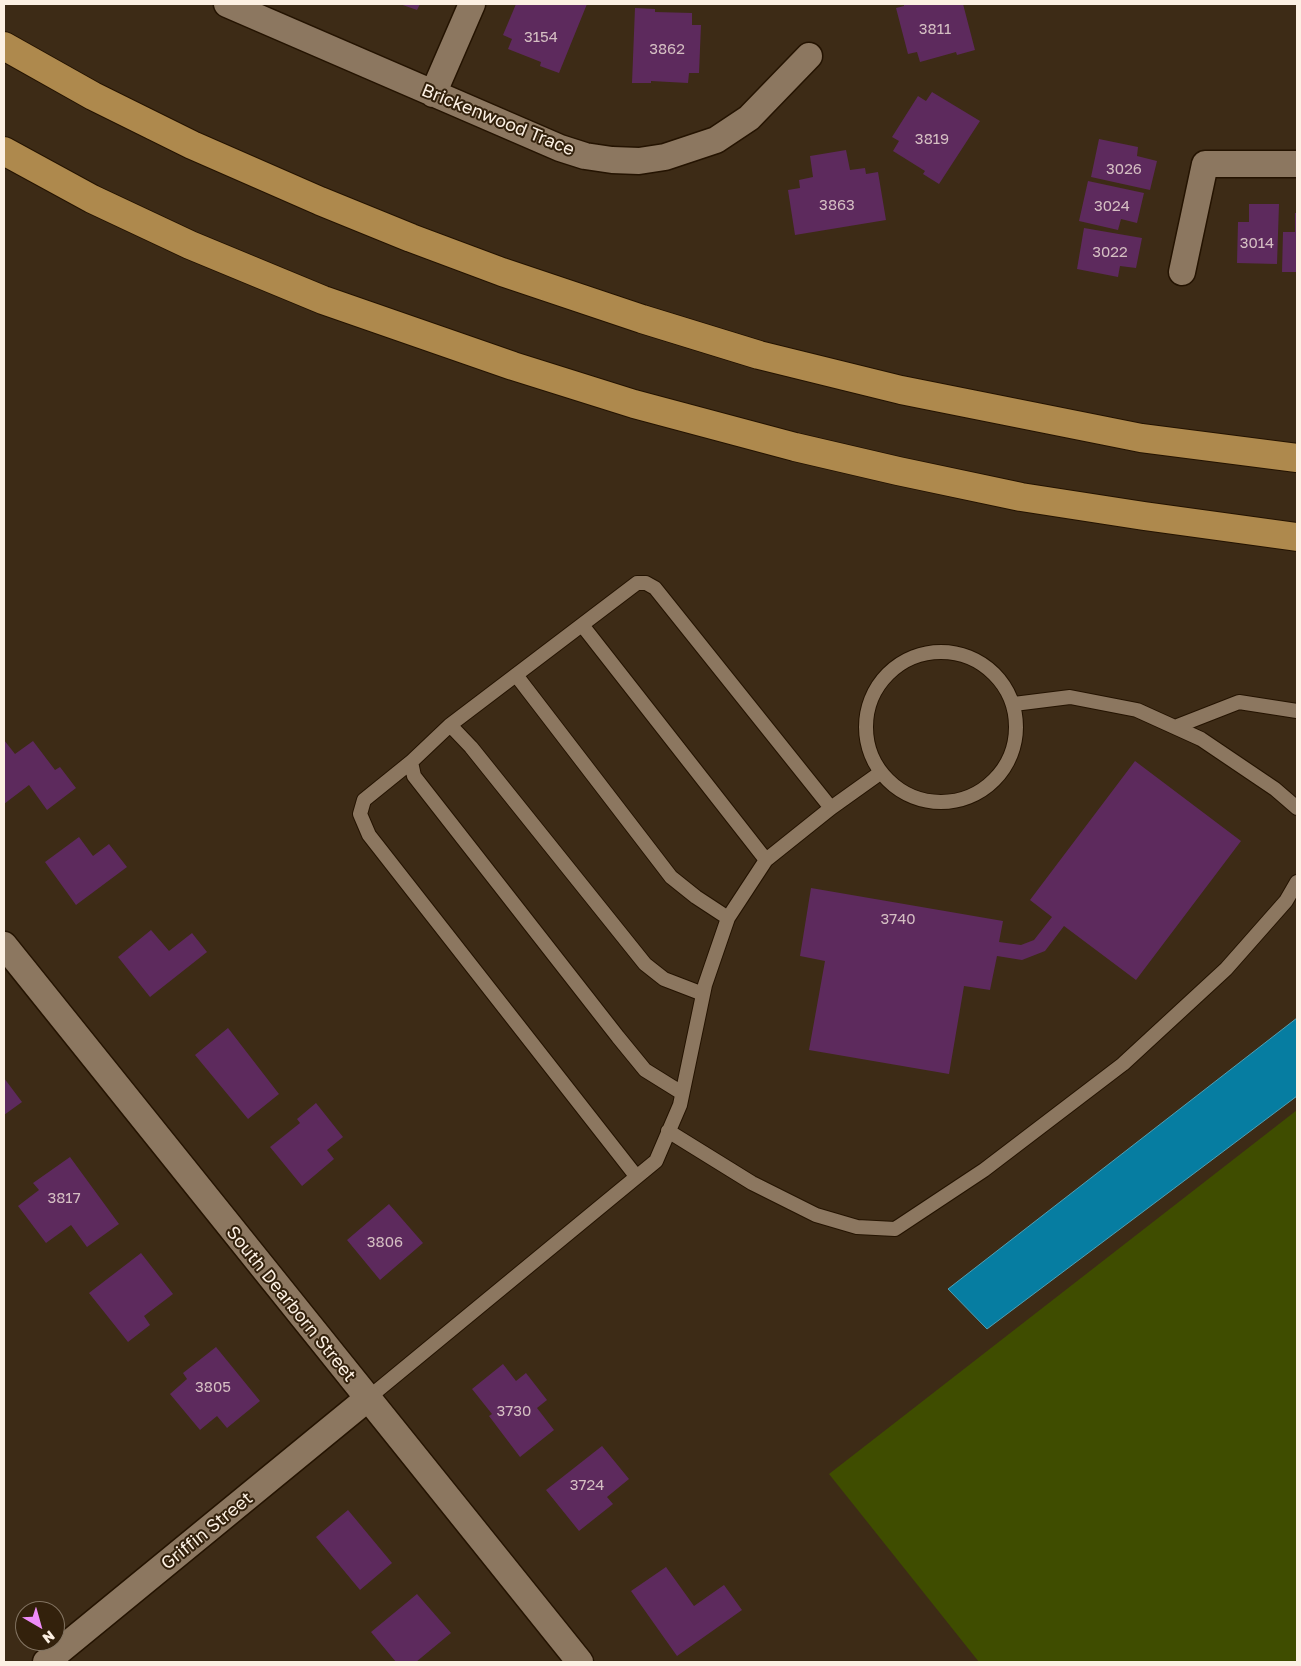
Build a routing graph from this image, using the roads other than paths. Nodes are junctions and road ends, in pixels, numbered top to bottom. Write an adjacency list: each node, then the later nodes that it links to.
1 (227, 4): 5 (street, Brickenwood Trace)
2 (472, 4): 5 (street)
3 (4, 46): 9 (highway)
4 (809, 56): 5 (street, Brickenwood Trace)
5 (432, 94)
6 (4, 151): 10 (highway)
7 (1297, 164): 8 (street)
8 (1182, 272)
9 (1297, 458)
10 (1297, 537)
11 (582, 625): 12 (lane); 19 (lane); 21 (lane)
12 (516, 675): 15 (lane); 23 (lane)
13 (1014, 704): 16 (lane); 18 (lane); 18 (lane)
14 (1297, 711): 16 (lane)
15 (450, 725): 17 (lane); 25 (lane)
16 (1175, 727): 20 (lane)
17 (411, 762): 26 (lane); 28 (lane)
18 (880, 772): 19 (lane)
19 (831, 808): 21 (lane)
20 (1297, 808)
21 (766, 860): 23 (lane)
22 (1297, 882): 27 (lane)
23 (728, 918): 25 (lane)
24 (4, 945): 29 (street, South Dearborn Street)
25 (702, 994): 26 (lane)
26 (682, 1093): 27 (lane)
27 (668, 1131): 28 (lane)
28 (636, 1176): 29 (lane)
29 (367, 1399): 30 (street, Griffin Street); 31 (street, South Dearborn Street)
30 (46, 1662)
31 (580, 1662)

